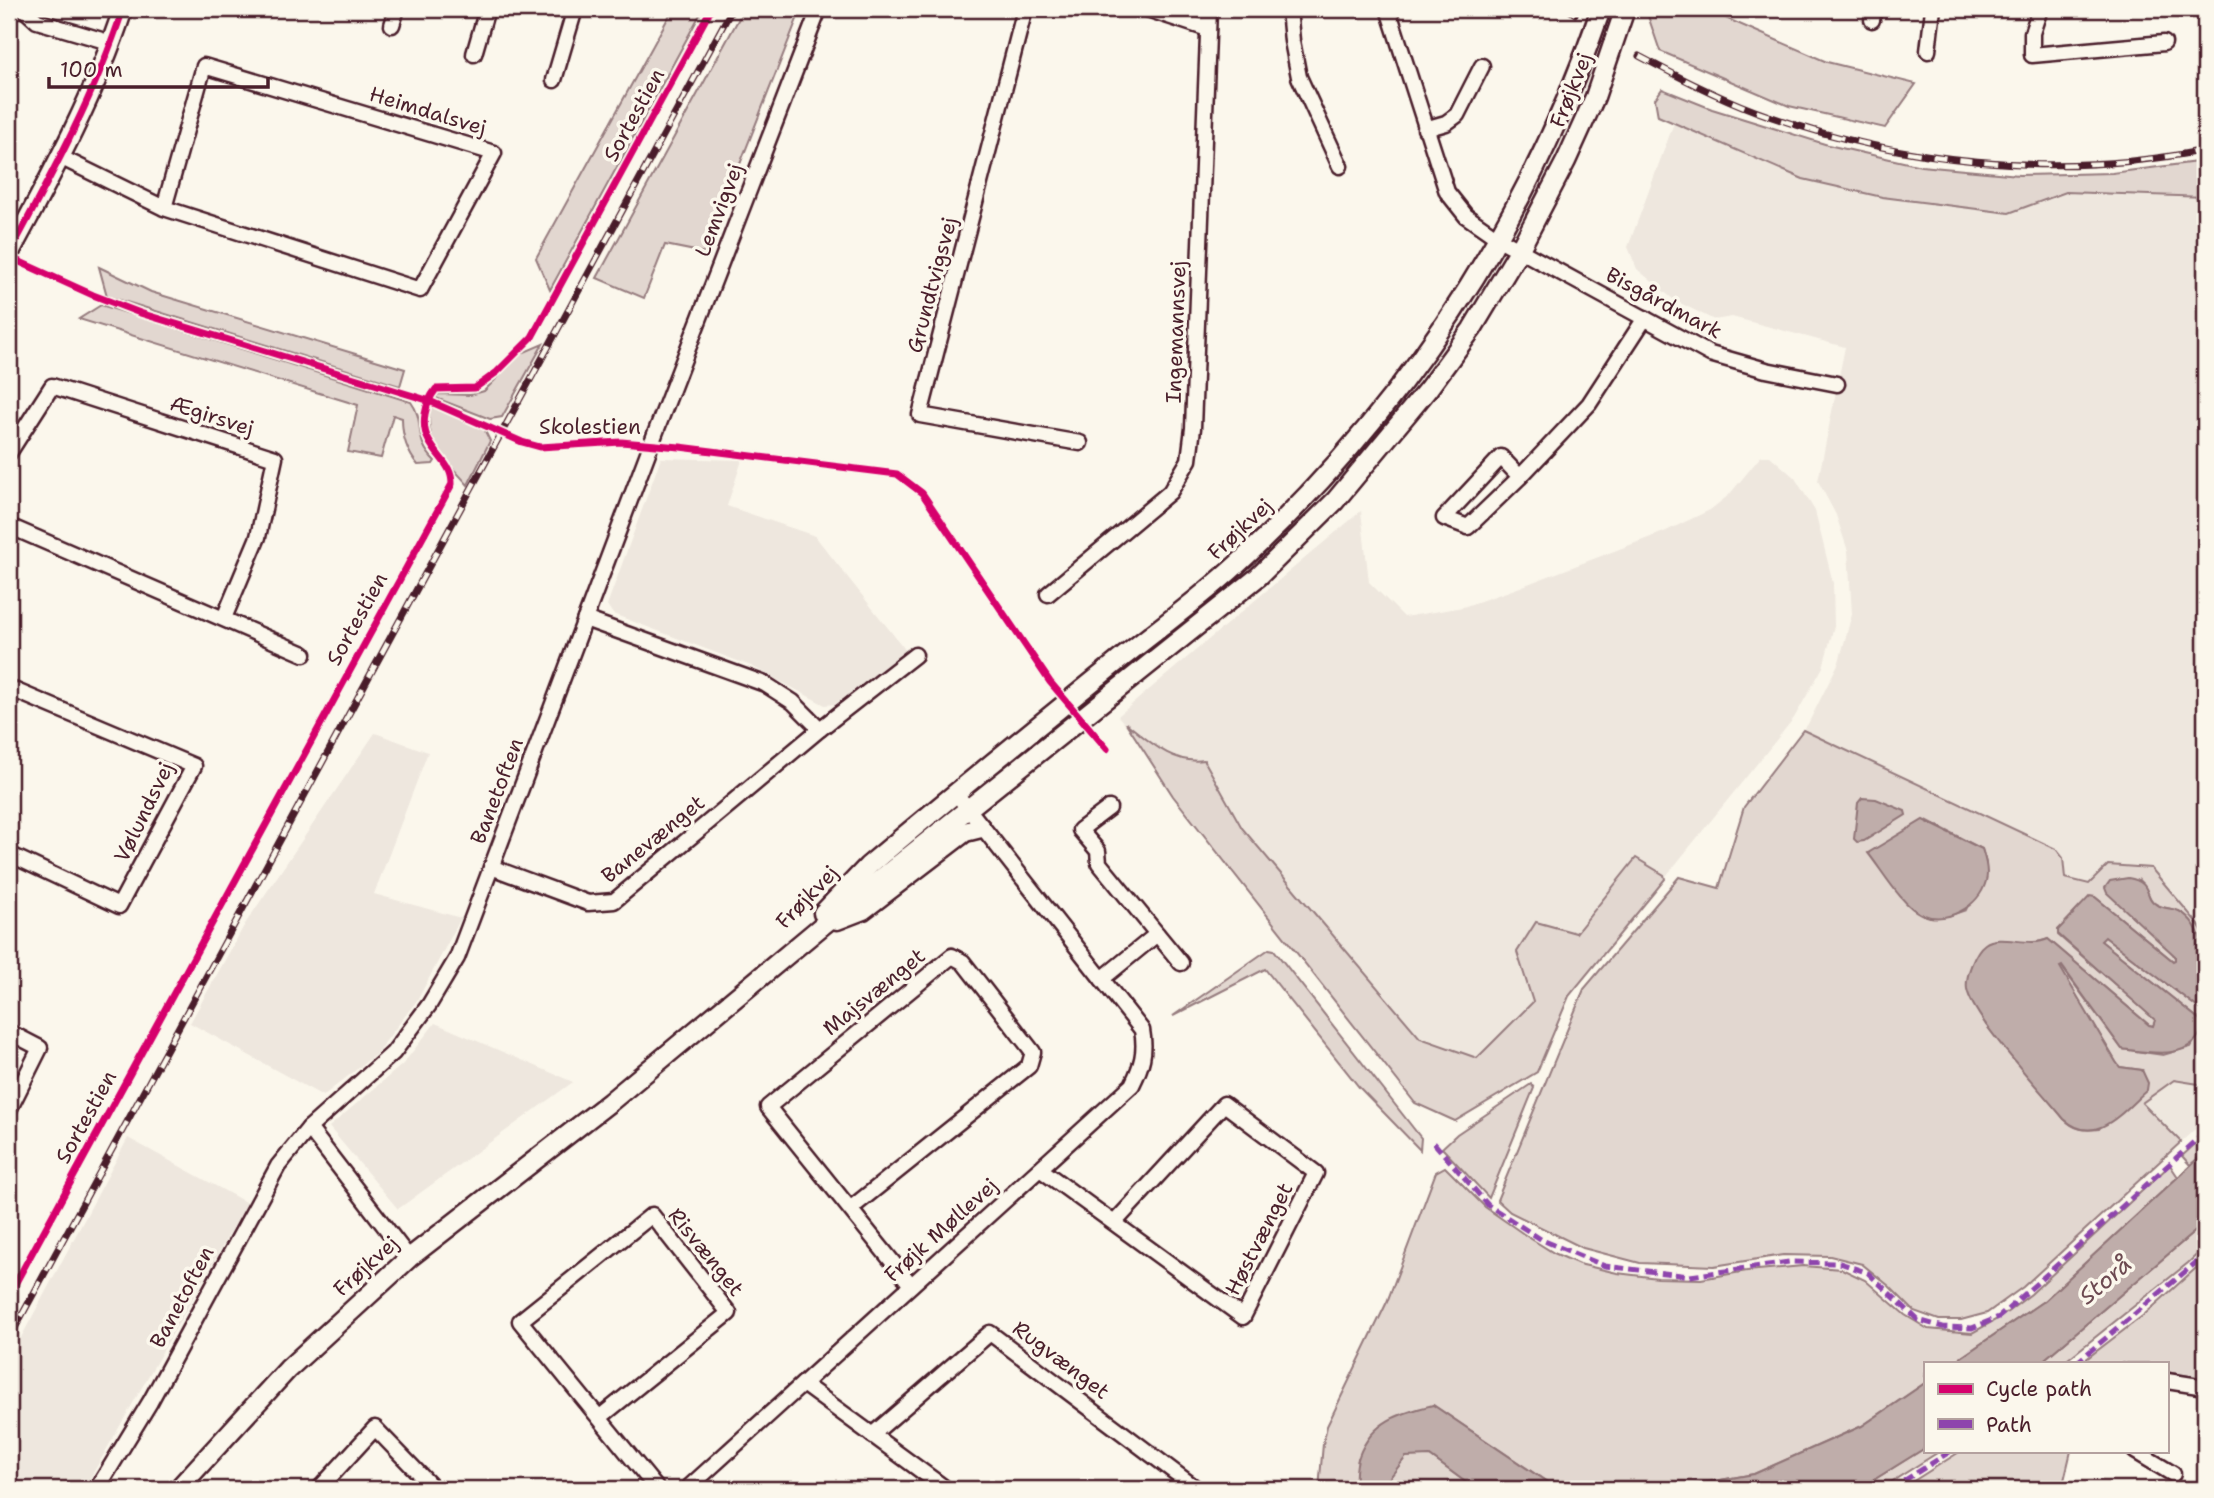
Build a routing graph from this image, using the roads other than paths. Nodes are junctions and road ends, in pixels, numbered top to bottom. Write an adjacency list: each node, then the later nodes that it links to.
1 (24, 9): 18 (street)
2 (123, 9): 18 (street)
3 (397, 9): 16 (street)
4 (487, 9): 21 (street)
5 (575, 9): 23 (street)
6 (819, 9): 33 (street, Lemvigvej)
7 (1025, 9): 34 (street, Grundtvigsvej)
8 (1147, 9): 17 (street)
9 (1209, 9): 17 (street, Ingemannsvej)
10 (1289, 9): 26 (street)
11 (1388, 9): 24 (street, Bisgårdmark)
12 (1601, 9): 28 (street, Frøjkvej)
13 (1625, 9): 29 (street, Frøjkvej)
14 (1933, 9): 20 (street)
15 (2039, 9): 19 (street)
16 (392, 25)
17 (1208, 29): 38 (street, Ingemannsvej)
18 (112, 43): 25 (street)
19 (2164, 43)
20 (1928, 51)
21 (474, 54)
22 (1482, 66): 24 (street)
23 (554, 80)
24 (1425, 129): 28 (street, Bisgårdmark)
25 (62, 158): 27 (street, Heimdalsvej); 30 (street)
26 (1340, 166)
27 (164, 208): 27 (street, Heimdalsvej)
28 (1499, 239): 29 (street, Bisgårdmark); 45 (street, Frøjkvej)
29 (1520, 250): 31 (street, Bisgårdmark); 47 (street, Frøjkvej)
30 (9, 254)
31 (1645, 318): 32 (street, Bisgårdmark); 36 (street)
32 (1837, 384)
33 (658, 426): 40 (street, Banetoften)
34 (1080, 443)
35 (9, 453): 39 (street, Ægirsvej)
36 (1520, 477): 36 (street)
37 (9, 526): 39 (street)
38 (1048, 594)
39 (224, 618): 41 (street)
40 (585, 620): 44 (street); 50 (street, Banetoften)
41 (304, 654)
42 (915, 655): 44 (street, Banevænget)
43 (9, 688): 49 (street, Vølundsvej)
44 (820, 729): 50 (street, Banevænget)
45 (955, 793): 47 (street, Frøjk Møllevej); 54 (street, Frøjkvej)
46 (1108, 808): 52 (street)
47 (967, 809): 48 (street, Frøjk Møllevej); 51 (street, Frøjkvej)
48 (981, 828): 51 (street, Frøjkvej); 55 (street, Frøjk Møllevej)
49 (9, 854)
50 (491, 867): 58 (street, Banetoften)
51 (823, 925): 54 (street, Frøjkvej)
52 (1157, 934): 53 (street); 55 (street)
53 (1181, 963)
54 (769, 969): 62 (street, Frøjkvej)
55 (1102, 979): 59 (street, Frøjk Møllevej)
56 (9, 1032): 57 (street)
57 (9, 1110)
58 (309, 1128): 62 (street); 71 (street, Banetoften)
59 (1040, 1168): 61 (street, Høstvænget); 63 (street, Frøjk Møllevej)
60 (850, 1209): 60 (street, Majsvænget); 63 (street, Majsvænget)
61 (1115, 1222): 61 (street, Høstvænget)
62 (409, 1258): 72 (street, Frøjkvej)
63 (911, 1285): 65 (street, Frøjk Møllevej)
64 (2168, 1381): 66 (street)
65 (803, 1384): 68 (street); 76 (street, Frøjk Møllevej)
66 (2205, 1387)
67 (599, 1418): 67 (street, Risvænget); 75 (street, Risvænget)
68 (872, 1435): 77 (street); 78 (street, Rugvænget)
69 (2137, 1452): 70 (street)
70 (2173, 1474)
71 (97, 1489)
72 (178, 1489)
73 (319, 1489): 74 (street)
74 (434, 1489)
75 (657, 1489)
76 (687, 1489)
77 (946, 1489)
78 (1197, 1489)

